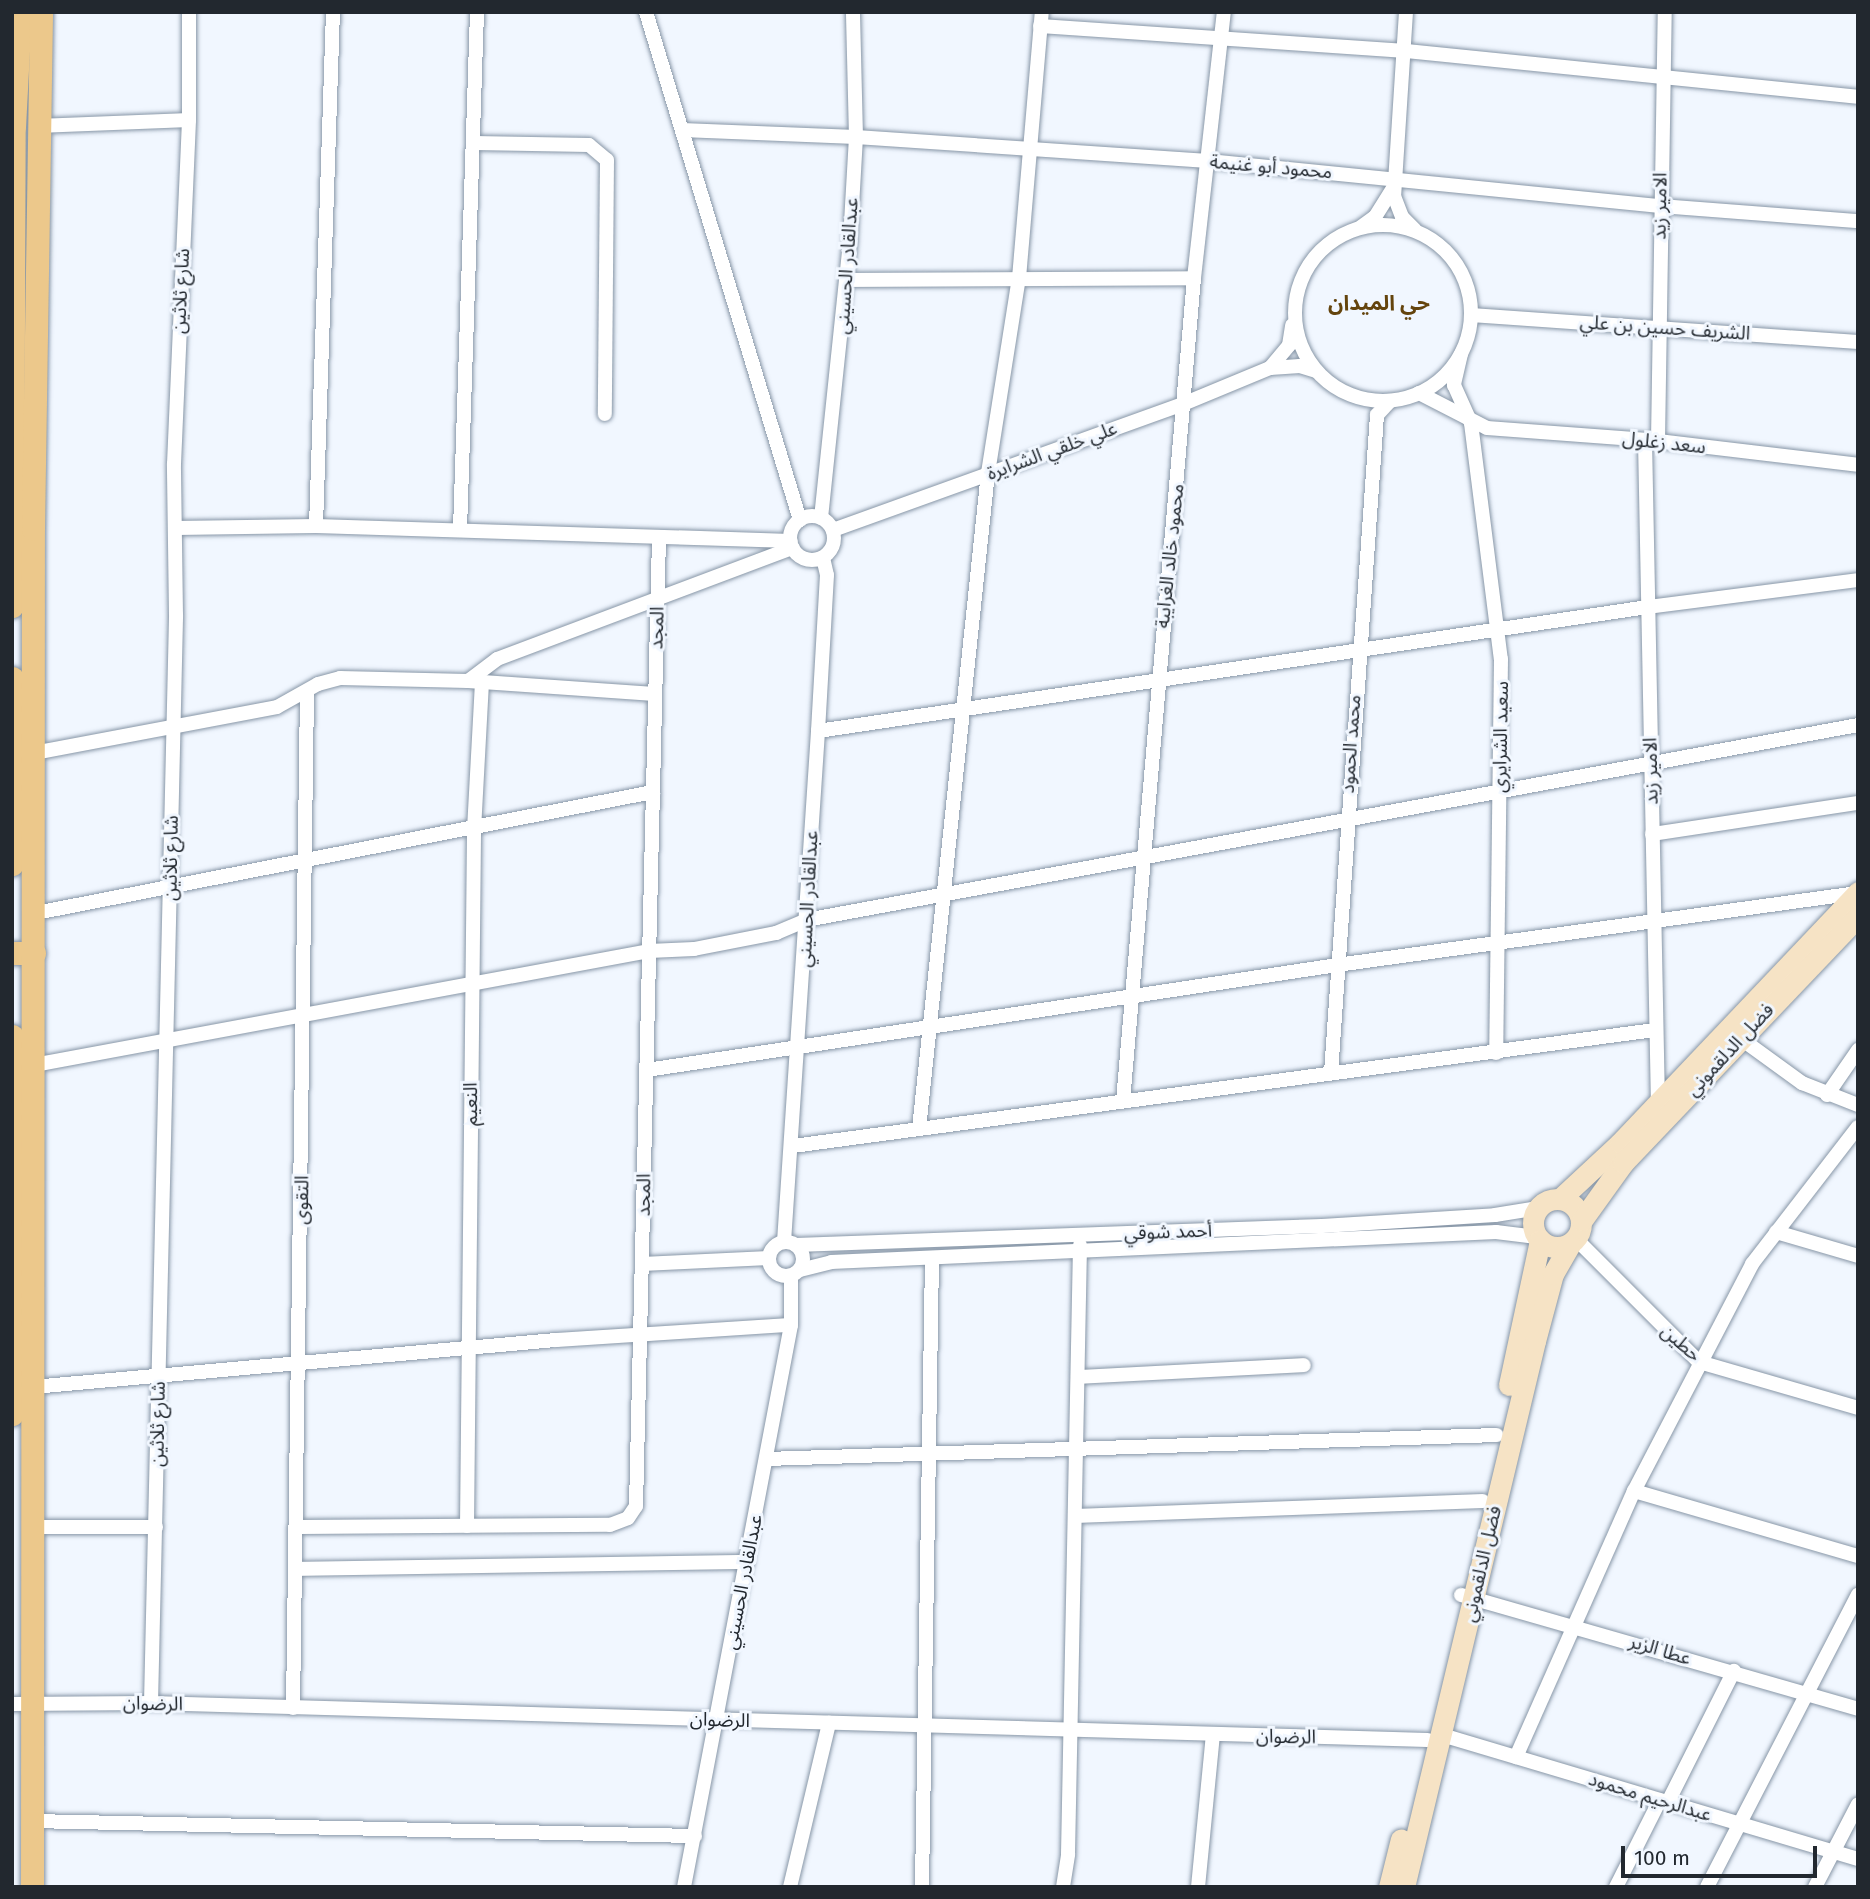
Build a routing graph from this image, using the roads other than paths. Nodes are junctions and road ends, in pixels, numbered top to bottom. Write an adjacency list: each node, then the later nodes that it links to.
1 (190, 12): 16 (street, شارع ثلاثين)
2 (333, 12): 51 (street)
3 (477, 12): 21 (street)
4 (646, 12): 19 (street)
5 (853, 12): 20 (street, عبدالقادر الحسيني)
6 (1224, 12): 12 (street, محمود خالد الغرايبة)
7 (1406, 12): 13 (street)
8 (1665, 12): 14 (street, الامير زيد)
9 (30, 13): 11 (main road); 17 (main road)
10 (1041, 19): 12 (street); 22 (street)
11 (15, 37): 18 (main road)
12 (1222, 40): 13 (street); 23 (street, محمود خالد الغرايبة)
13 (1406, 51): 14 (street); 24 (street)
14 (1661, 77): 15 (street); 25 (street, الامير زيد)
15 (1858, 97)
16 (189, 120): 17 (street); 52 (street, شارع ثلاثين)
17 (38, 126): 53 (main road)
18 (13, 127): 53 (main road)
19 (682, 130): 20 (street, محمود أبو غنيمة); 50 (street)
20 (856, 137): 22 (street, محمود أبو غنيمة); 31 (street, عبدالقادر الحسيني)
21 (474, 143): 43 (street); 54 (street)
22 (1032, 149): 23 (street, محمود أبو غنيمة); 29 (street)
23 (1209, 161): 24 (street, محمود أبو غنيمة); 30 (street, محمود خالد الغرايبة)
24 (1395, 182): 25 (street, محمود أبو غنيمة); 27 (street); 28 (street)
25 (1661, 206): 26 (street, محمود أبو غنيمة); 34 (street, الامير زيد)
26 (1858, 221)
27 (1359, 228): 28 (street); 32 (street)
28 (1416, 231): 33 (street)
29 (1019, 278): 30 (street); 31 (street); 48 (street)
30 (1194, 278): 42 (street, محمود خالد الغرايبة)
31 (847, 280): 49 (street, عبدالقادر الحسيني)
32 (1294, 314): 37 (street); 38 (street)
33 (1471, 314): 34 (street, الشريف حسين بن علي); 36 (street)
34 (1659, 328): 35 (street, الشريف حسين بن علي); 46 (street, الامير زيد)
35 (1858, 342)
36 (1461, 354): 39 (street); 45 (street)
37 (1270, 368): 38 (street, علي خلقي الشرايرة); 42 (street, علي خلقي الشرايرة)
38 (1316, 371): 40 (street)
39 (1419, 393): 41 (street); 45 (street, سعد زغلول)
40 (1362, 398): 41 (street); 44 (street)
41 (1390, 401): 44 (street)
42 (1183, 404): 48 (street, علي خلقي الشرايرة); 67 (street, محمود خالد الغرايبة)
43 (605, 414)
44 (1377, 415): 64 (street, محمد الحمود)
45 (1471, 423): 46 (street, سعد زغلول); 63 (street, سعيد الشرايري)
46 (1651, 441): 47 (street, سعد زغلول); 62 (street, الامير زيد)
47 (1858, 465)
48 (988, 473): 55 (street, علي خلقي الشرايرة); 70 (street)
49 (821, 518): 50 (street); 55 (street)
50 (800, 520): 57 (street)
51 (316, 526): 52 (street); 54 (street)
52 (176, 528): 71 (street, شارع ثلاثين)
53 (23, 529): 61 (main road); 74 (main road)
54 (460, 530): 56 (street)
55 (833, 530): 58 (street)
56 (659, 538): 57 (street); 60 (street, المجد)
57 (792, 545): 58 (street); 60 (street)
58 (823, 557): 73 (street, عبدالقادر الحسيني)
59 (1858, 580): 62 (street)
60 (658, 597): 66 (street); 69 (street, المجد)
61 (12, 606)
62 (1648, 607): 63 (street); 75 (street, الامير زيد)
63 (1498, 630): 64 (street); 77 (street, سعيد الشرايري)
64 (1358, 650): 67 (street); 79 (street, محمد الحمود)
65 (12, 678): 74 (main road)
66 (475, 681): 68 (street); 69 (street); 80 (street, النعيم)
67 (1158, 681): 70 (street); 83 (street, محمود خالد الغرايبة)
68 (307, 693): 71 (street); 82 (street, التقوى)
69 (655, 694): 76 (street, المجد)
70 (961, 711): 73 (street); 87 (street)
71 (173, 725): 74 (street); 85 (street, شارع ثلاثين)
72 (1858, 725): 75 (street)
73 (818, 731): 89 (street, عبدالقادر الحسيني)
74 (17, 761): 84 (main road); 88 (main road)
75 (1651, 764): 77 (street); 81 (street, الامير زيد)
76 (653, 792): 80 (street); 93 (street, المجد)
77 (1500, 792): 79 (street); 92 (street, سعيد الشرايري)
78 (1858, 803): 81 (street)
79 (1346, 821): 83 (street); 95 (street, محمد الحمود)
80 (474, 830): 82 (street); 96 (street, النعيم)
81 (1652, 834): 90 (street, الامير زيد)
82 (305, 859): 85 (street); 98 (street, التقوى)
83 (1143, 859): 87 (street); 97 (street, محمود خالد الغرايبة)
84 (12, 864)
85 (170, 886): 88 (street); 103 (street, شارع ثلاثين)
86 (1857, 892): 90 (street); 112 (main road)
87 (941, 895): 89 (street); 99 (street)
88 (36, 914): 94 (main road)
89 (806, 920): 93 (street); 104 (street, عبدالقادر الحسيني)
90 (1652, 921): 92 (street); 100 (street, الامير زيد)
91 (1854, 926): 102 (main road, فضل الدلقموني)
92 (1497, 942): 95 (street); 106 (street, سعيد الشرايري)
93 (649, 951): 96 (street); 108 (street, المجد)
94 (23, 953): 107 (main road)
95 (1337, 965): 97 (street); 109 (street, محمد الحمود)
96 (472, 984): 98 (street); 132 (street, النعيم)
97 (1130, 998): 99 (street); 111 (street, محمود خالد الغرايبة)
98 (303, 1012): 103 (street); 134 (street, التقوى)
99 (928, 1028): 104 (street); 115 (street)
100 (1654, 1030): 106 (street); 112 (street, الامير زيد)
101 (12, 1036): 140 (main road)
102 (1740, 1038): 110 (street); 120 (main road, فضل الدلقموني)
103 (166, 1041): 107 (street); 136 (street, شارع ثلاثين)
104 (800, 1047): 108 (street); 116 (street, عبدالقادر الحسيني)
105 (1858, 1050): 110 (street)
106 (1496, 1053): 109 (street)
107 (34, 1065): 138 (main road)
108 (647, 1070): 128 (street, المجد)
109 (1331, 1073): 111 (street)
110 (1827, 1095): 113 (street)
111 (1124, 1101): 115 (street)
112 (1658, 1102): 117 (main road)
113 (1858, 1105)
114 (1858, 1127): 119 (street)
115 (919, 1129): 116 (street)
116 (793, 1146): 123 (street, عبدالقادر الحسيني)
117 (1560, 1199): 118 (main road); 120 (main road)
118 (1538, 1208): 121 (street, أحمد شوقي); 122 (main road)
119 (1776, 1232): 125 (street); 133 (street)
120 (1576, 1235): 122 (main road); 133 (street, حطين); 156 (main road, فضل الدلقموني)
121 (1080, 1236): 123 (street, أحمد شوقي); 124 (street)
122 (1539, 1239): 124 (street, أحمد شوقي); 141 (main road, فضل الدلقموني)
123 (790, 1243): 126 (street); 129 (street)
124 (1080, 1252): 127 (street, أحمد شوقي); 137 (street)
125 (1858, 1256)
126 (769, 1258): 128 (street); 129 (street)
127 (932, 1258): 129 (street, أحمد شوقي); 143 (street)
128 (642, 1264): 131 (street, المجد)
129 (795, 1273): 130 (street, عبدالقادر الحسيني)
130 (791, 1325): 131 (street); 144 (street, عبدالقادر الحسيني)
131 (641, 1333): 132 (street); 148 (street, المجد)
132 (470, 1348): 134 (street); 148 (street, النعيم)
133 (1699, 1362): 139 (street, حطين); 145 (street)
134 (298, 1364): 136 (street); 151 (street, التقوى)
135 (1304, 1365): 137 (street)
136 (159, 1376): 138 (street); 150 (street, شارع ثلاثين)
137 (1079, 1377): 142 (street)
138 (33, 1387): 149 (main road)
139 (1858, 1408)
140 (12, 1414)
141 (1497, 1435): 142 (street); 146 (main road, فضل الدلقموني)
142 (1077, 1449): 143 (street); 147 (street)
143 (929, 1455): 144 (street); 166 (street)
144 (766, 1459): 153 (street, عبدالقادر الحسيني)
145 (1634, 1491): 152 (street); 157 (street)
146 (1483, 1502): 147 (street); 156 (main road, فضل الدلقموني)
147 (1075, 1516): 167 (street)
148 (467, 1526): 151 (street, المجد)
149 (34, 1527): 150 (street); 161 (main road)
150 (156, 1527): 160 (street, شارع ثلاثين)
151 (298, 1527): 154 (street, التقوى)
152 (1858, 1556)
153 (747, 1562): 154 (street); 164 (street, عبدالقادر الحسيني)
154 (298, 1569): 162 (street, التقوى)
155 (1858, 1595): 159 (street)
156 (1468, 1596): 157 (street, عطا الزير); 169 (main road, فضل الدلقموني)
157 (1574, 1624): 158 (street, عطا الزير); 170 (street)
158 (1734, 1671): 159 (street, عطا الزير); 171 (street)
159 (1808, 1693): 163 (street, عطا الزير); 174 (street)
160 (151, 1703): 161 (street, الرضوان); 162 (street, الرضوان)
161 (23, 1704): 173 (main road)
162 (293, 1708): 164 (street, الرضوان)
163 (1858, 1709)
164 (718, 1720): 165 (street, الرضوان); 175 (street, عبدالقادر الحسيني)
165 (829, 1723): 166 (street, الرضوان); 180 (street)
166 (924, 1725): 167 (street, الرضوان); 181 (street)
167 (1070, 1728): 168 (street, الرضوان); 182 (street)
168 (1213, 1735): 169 (street, الرضوان); 183 (street)
169 (1434, 1737): 170 (street, عبدالرحيم محمود); 184 (main road, فضل الدلقموني); 185 (main road, فضل الدلقموني)
170 (1516, 1757): 171 (street, عبدالرحيم محمود)
171 (1664, 1801): 174 (street, عبدالرحيم محمود); 186 (street)
172 (1858, 1804): 176 (street)
173 (32, 1821): 175 (street); 178 (main road)
174 (1737, 1824): 176 (street, عبدالرحيم محمود); 187 (street)
175 (695, 1836): 179 (street, عبدالقادر الحسيني)
176 (1831, 1851): 177 (street, عبدالرحيم محمود); 188 (street)
177 (1858, 1859)
178 (32, 1887)
179 (684, 1887)
180 (790, 1887)
181 (922, 1887)
182 (1063, 1887)
183 (1198, 1887)
184 (1389, 1887)
185 (1404, 1887)
186 (1616, 1887)
187 (1707, 1887)
188 (1815, 1887)

